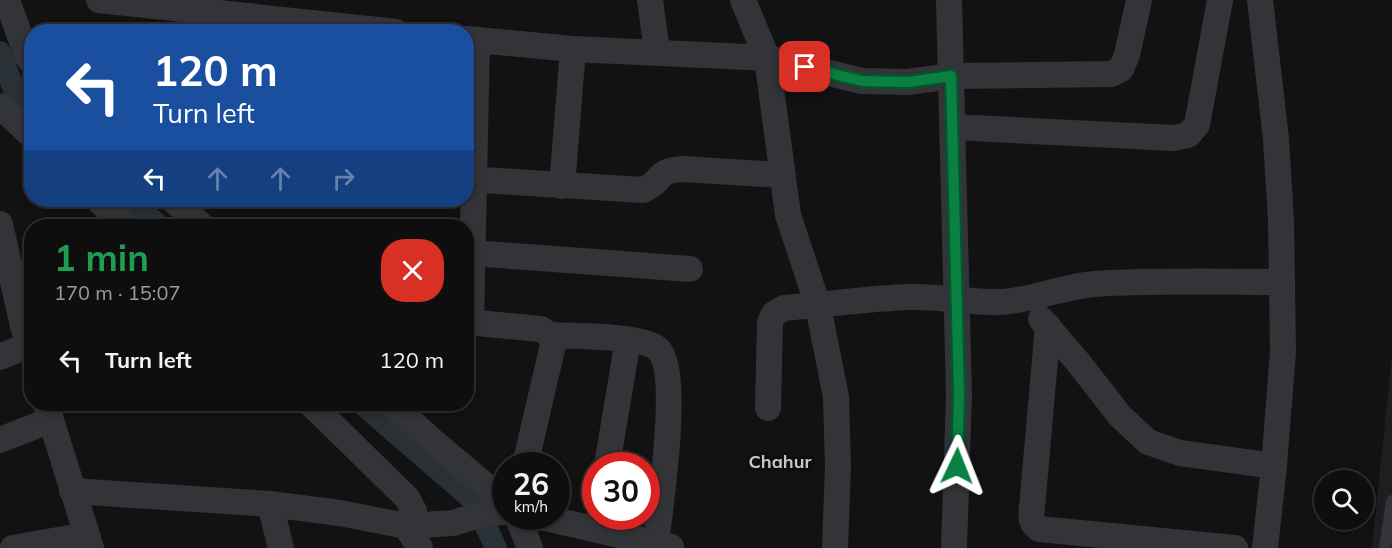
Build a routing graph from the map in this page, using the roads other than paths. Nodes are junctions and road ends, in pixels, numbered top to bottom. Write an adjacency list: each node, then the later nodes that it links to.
1 (7, 0): 11 (street)
2 (99, 0): 9 (street)
3 (650, 0): 13 (street)
4 (743, 0): 14 (street)
5 (949, 0): 15 (street)
6 (1138, 0): 15 (street)
7 (1220, 0): 17 (street)
8 (1260, 0): 29 (street)
9 (322, 24)
10 (474, 40): 12 (street)
11 (24, 48)
12 (573, 49): 13 (street); 21 (street)
13 (657, 52): 14 (street)
14 (767, 58): 15 (street); 19 (street)
15 (951, 76): 17 (street)
16 (0, 106): 18 (street)
17 (952, 127): 31 (street)
18 (24, 128)
19 (782, 175): 21 (street); 32 (street)
20 (474, 179): 21 (street)
21 (561, 186)
22 (106, 207): 24 (street)
23 (181, 207): 25 (street)
24 (118, 219)
25 (194, 219)
26 (0, 224): 35 (street)
27 (474, 253): 28 (street)
28 (690, 269)
29 (1282, 282): 30 (street); 49 (street)
30 (1023, 299): 31 (street); 36 (street)
31 (956, 301): 32 (street); 65 (street)
32 (818, 306): 42 (street); 64 (street)
33 (0, 311): 38 (street)
34 (474, 322): 37 (street)
35 (24, 325)
36 (1048, 326): 49 (street); 66 (street)
37 (550, 335): 39 (street); 47 (street)
38 (24, 338)
39 (628, 340): 48 (street); 59 (street)
40 (24, 344): 41 (street)
41 (0, 357)
42 (768, 408)
43 (318, 411): 55 (street)
44 (400, 411): 52 (street)
45 (49, 412): 46 (street); 50 (street)
46 (0, 440)
47 (528, 452)
48 (608, 452)
49 (1274, 466): 67 (street)
50 (72, 491): 53 (street); 58 (street)
51 (1392, 501): 68 (lane)
52 (492, 502)
53 (270, 504): 55 (street); 61 (street)
54 (492, 511): 55 (street)
55 (406, 526): 62 (street)
56 (523, 530): 63 (street)
57 (618, 530): 59 (street)
58 (88, 541): 60 (street)
59 (665, 546)
60 (13, 548)
61 (281, 548)
62 (420, 548)
63 (530, 548)
64 (835, 548)
65 (954, 548)
66 (1235, 548)
67 (1265, 548)
68 (1385, 548)

